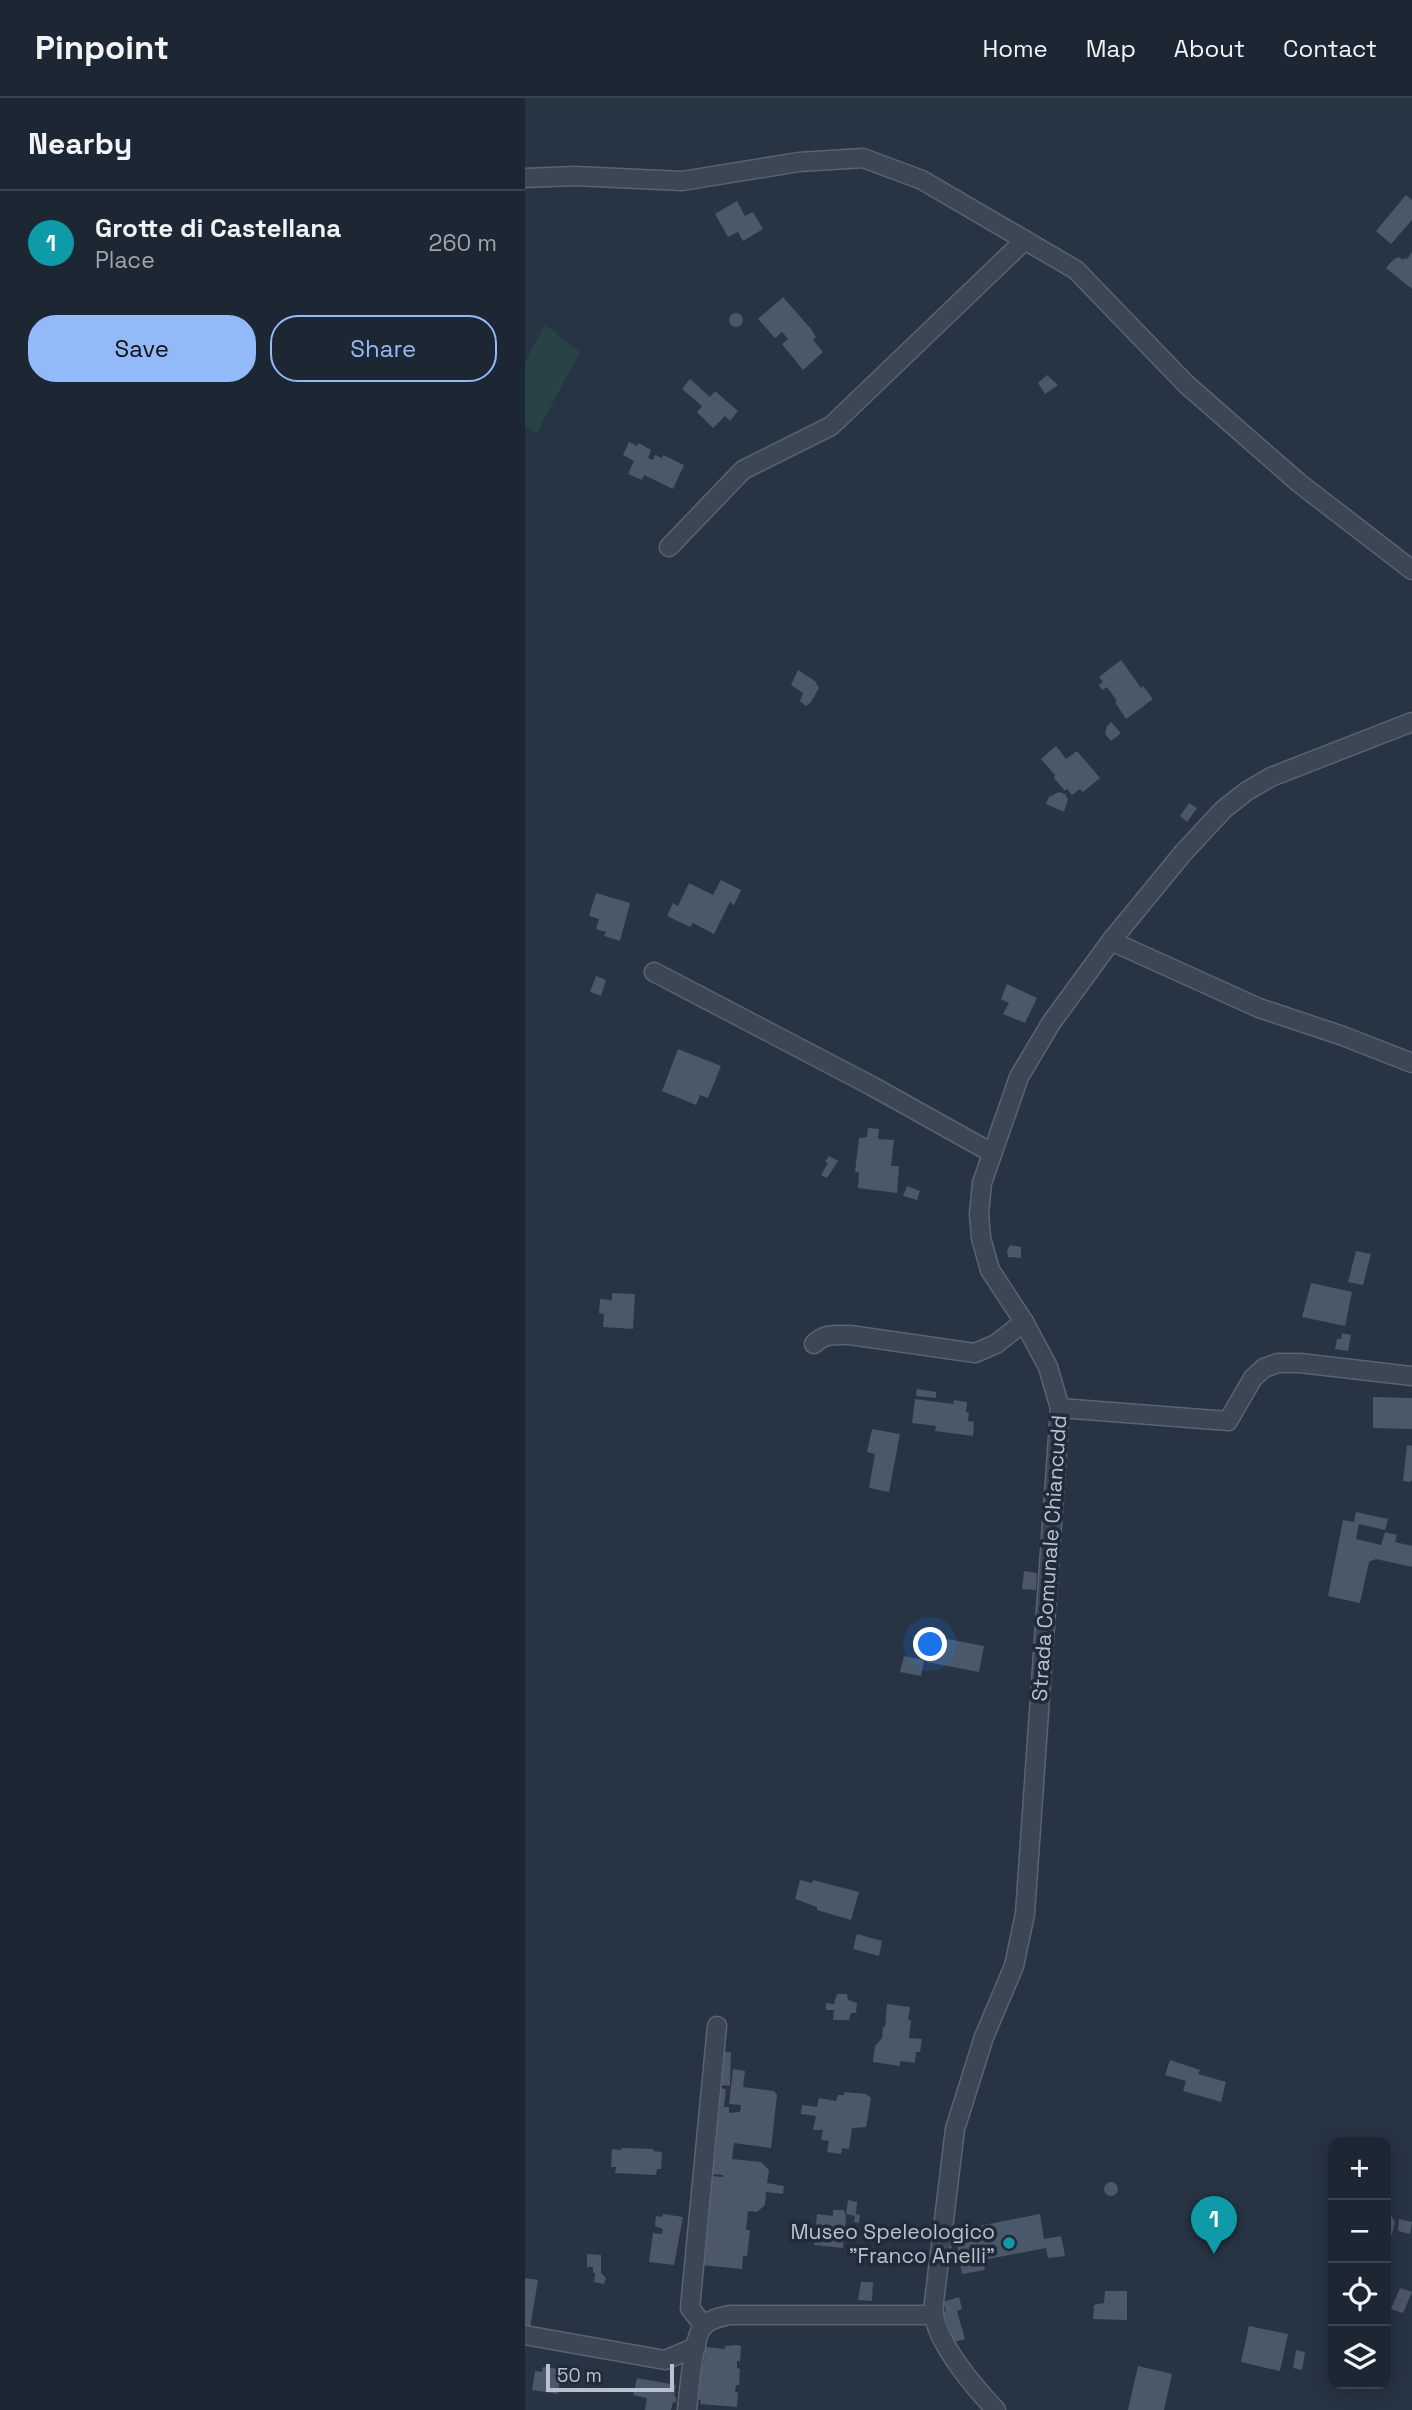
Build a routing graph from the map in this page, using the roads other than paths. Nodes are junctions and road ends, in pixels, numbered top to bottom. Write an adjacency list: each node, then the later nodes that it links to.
1 (525, 178): 2 (street)
2 (1025, 240): 3 (street); 4 (street)
3 (669, 547)
4 (1412, 570)
5 (1412, 722): 6 (street, Strada Comunale Chiancudd)
6 (1111, 942): 8 (street); 9 (street, Strada Comunale Chiancudd)
7 (654, 972): 9 (street)
8 (1412, 1063)
9 (992, 1153): 10 (street, Strada Comunale Chiancudd)
10 (1024, 1322): 11 (street); 13 (street, Strada Comunale Chiancudd)
11 (814, 1344)
12 (1412, 1377): 13 (street)
13 (1060, 1408): 15 (street, Strada Comunale Chiancudd)
14 (717, 2026): 16 (street)
15 (934, 2315): 16 (street); 20 (street, Strada Comunale Chiancudd)
16 (704, 2326): 18 (street)
17 (525, 2335): 18 (street)
18 (696, 2347): 19 (street)
19 (687, 2410)
20 (996, 2410)

